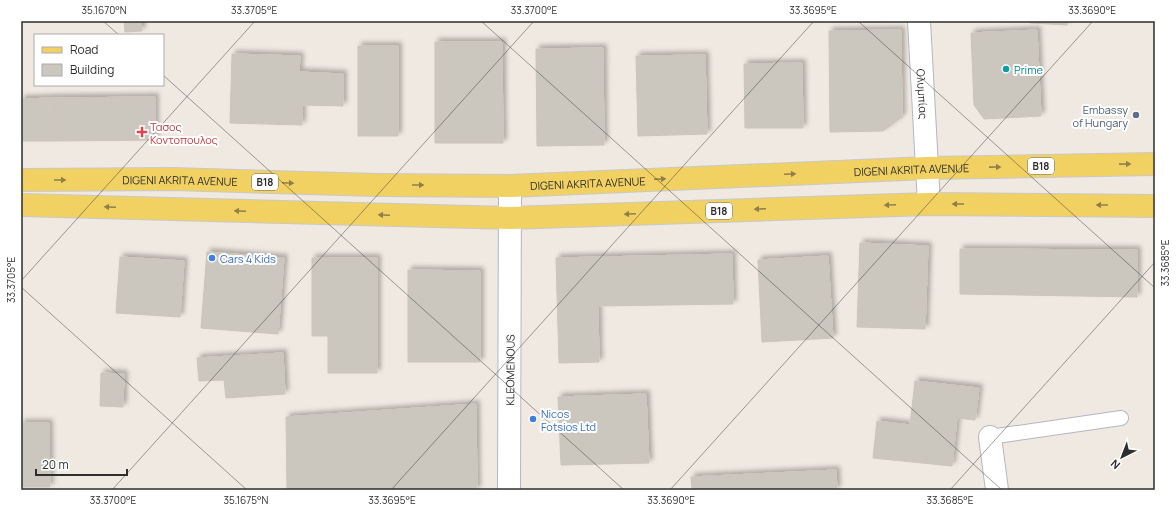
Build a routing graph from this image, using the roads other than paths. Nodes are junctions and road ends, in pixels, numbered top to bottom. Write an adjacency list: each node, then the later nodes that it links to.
1 (919, 21): 3 (street, Ολυμπίας)
2 (1155, 164): 3 (main road, DIGENI AKRITA AVENUE / B18, one-way to 2)
3 (928, 168): 5 (main road, DIGENI AKRITA AVENUE / B18, one-way to 3); 6 (street, Ολυμπίας)
4 (21, 180): 5 (main road, DIGENI AKRITA AVENUE / B18, one-way to 5)
5 (510, 186): 10 (street, KLEOMENOUS)
6 (929, 204): 8 (main road, B18, one-way to 6); 10 (main road, B18, one-way to 10)
7 (21, 205): 9 (main road, B18, one-way to 7)
8 (1155, 206)
9 (479, 217): 10 (main road, B18); 11 (street)
10 (510, 218): 11 (street, KLEOMENOUS)
11 (510, 250): 14 (street, KLEOMENOUS)
12 (1121, 418): 13 (lane)
13 (990, 437): 15 (street)
14 (509, 490)
15 (997, 490)

